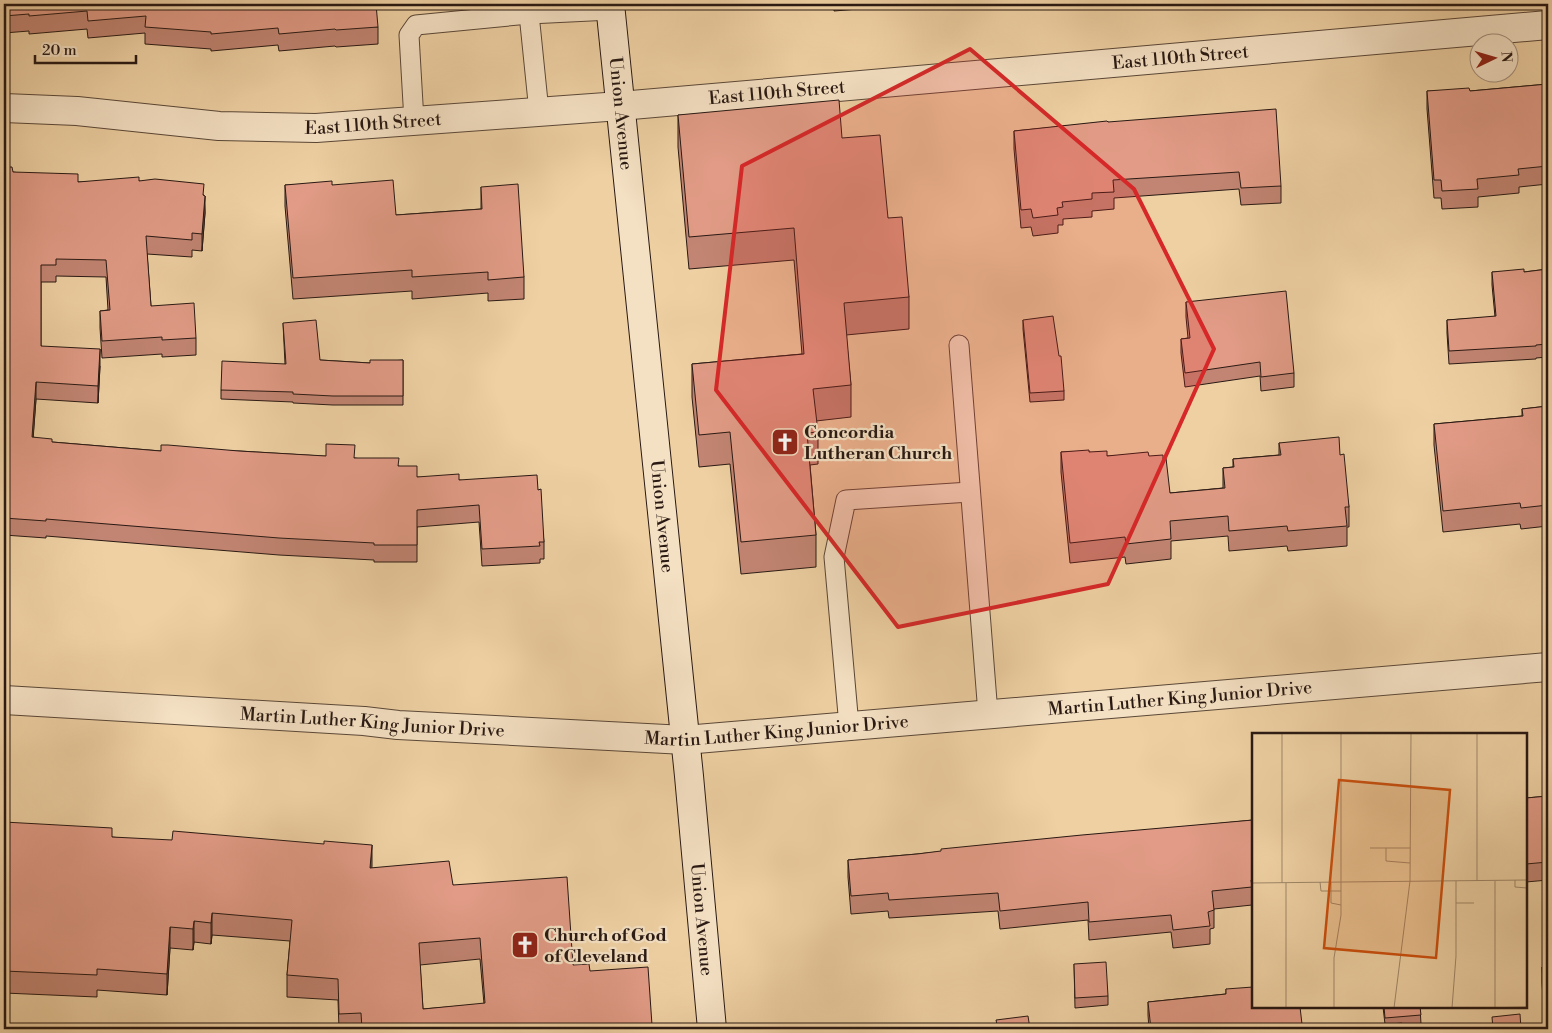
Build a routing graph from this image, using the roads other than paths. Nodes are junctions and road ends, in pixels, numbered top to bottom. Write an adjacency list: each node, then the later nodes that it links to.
1 (611, 7): 2 (lane); 4 (street, Union Avenue)
2 (529, 9): 6 (lane); 7 (lane)
3 (1548, 25): 4 (street, East 110th Street)
4 (620, 106): 6 (street, East 110th Street); 14 (street, Union Avenue)
5 (4, 108): 7 (street, East 110th Street)
6 (539, 112): 7 (street, East 110th Street)
7 (414, 121)
8 (959, 345): 9 (lane)
9 (970, 492): 12 (lane); 13 (lane)
10 (1548, 667): 12 (street, Martin Luther King Junior Drive)
11 (4, 700): 14 (street, Martin Luther King Junior Drive)
12 (988, 714): 13 (street, Martin Luther King Junior Drive)
13 (849, 726): 14 (street, Martin Luther King Junior Drive)
14 (685, 740): 15 (street, Union Avenue)
15 (712, 1029)

